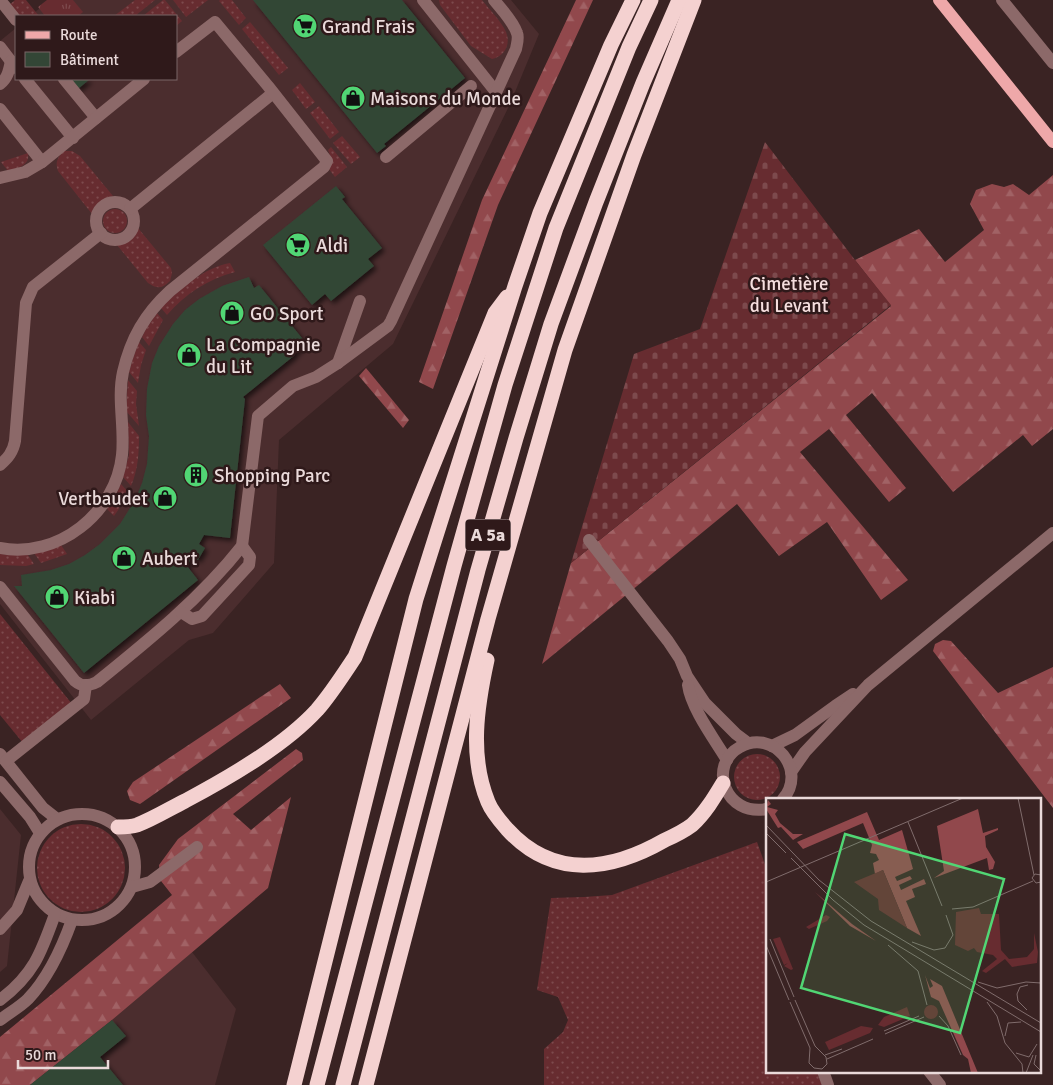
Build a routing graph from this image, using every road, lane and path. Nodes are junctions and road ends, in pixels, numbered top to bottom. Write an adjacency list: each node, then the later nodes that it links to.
1 (0, 0): 10 (street)
2 (423, 0): 20 (street)
3 (494, 0): 20 (street)
4 (633, 0): 31 (highway)
5 (651, 0): 68 (highway, A 5a)
6 (679, 0): 69 (highway, A 5a)
7 (694, 0): 41 (highway)
8 (939, 0): 25 (main road)
9 (1002, 0): 13 (street)
10 (15, 19)
11 (0, 48): 14 (street)
12 (178, 50): 21 (street)
13 (1053, 63)
14 (14, 64): 18 (street)
15 (26, 80): 24 (street)
16 (65, 80): 23 (street)
17 (143, 80): 23 (street)
18 (0, 84)
19 (471, 86): 26 (street)
20 (496, 92): 33 (street)
21 (273, 94): 29 (street); 38 (street)
22 (0, 109): 27 (street)
23 (96, 118): 24 (street)
24 (73, 138): 27 (street)
25 (1053, 142)
26 (386, 157)
27 (42, 162): 28 (street)
28 (0, 178)
29 (130, 209): 30 (street); 30 (street)
30 (101, 233): 34 (street)
31 (515, 286): 55 (highway); 67 (highway)
32 (360, 301): 33 (street)
33 (338, 363): 37 (street)
34 (0, 465)
35 (1053, 532): 44 (street)
36 (588, 540): 42 (street)
37 (242, 546): 40 (street); 40 (street)
38 (0, 548)
39 (0, 586): 43 (street)
40 (181, 612): 43 (street)
41 (488, 619): 51 (highway); 70 (highway)
42 (687, 676): 45 (street); 48 (street)
43 (86, 685): 47 (street)
44 (868, 685): 46 (street); 49 (street)
45 (748, 744): 46 (street); 48 (street)
46 (772, 746): 49 (street)
47 (3, 758): 54 (street)
48 (727, 760): 51 (street)
49 (791, 772): 52 (street)
50 (0, 782): 56 (street)
51 (724, 783): 53 (street)
52 (784, 798)
53 (766, 809)
54 (56, 819): 55 (street); 56 (street)
55 (118, 827): 59 (street)
56 (40, 834): 58 (street)
57 (197, 847): 59 (street)
58 (30, 881): 60 (street); 62 (street)
59 (132, 886): 61 (street)
60 (55, 914): 61 (street); 63 (street)
61 (72, 920): 64 (street)
62 (0, 929)
63 (0, 1000)
64 (0, 1020)
65 (823, 1072): 71 (street)
66 (930, 1072): 72 (street)
67 (294, 1085)
68 (317, 1085)
69 (343, 1085)
70 (366, 1085)
71 (828, 1085)
72 (940, 1085)

